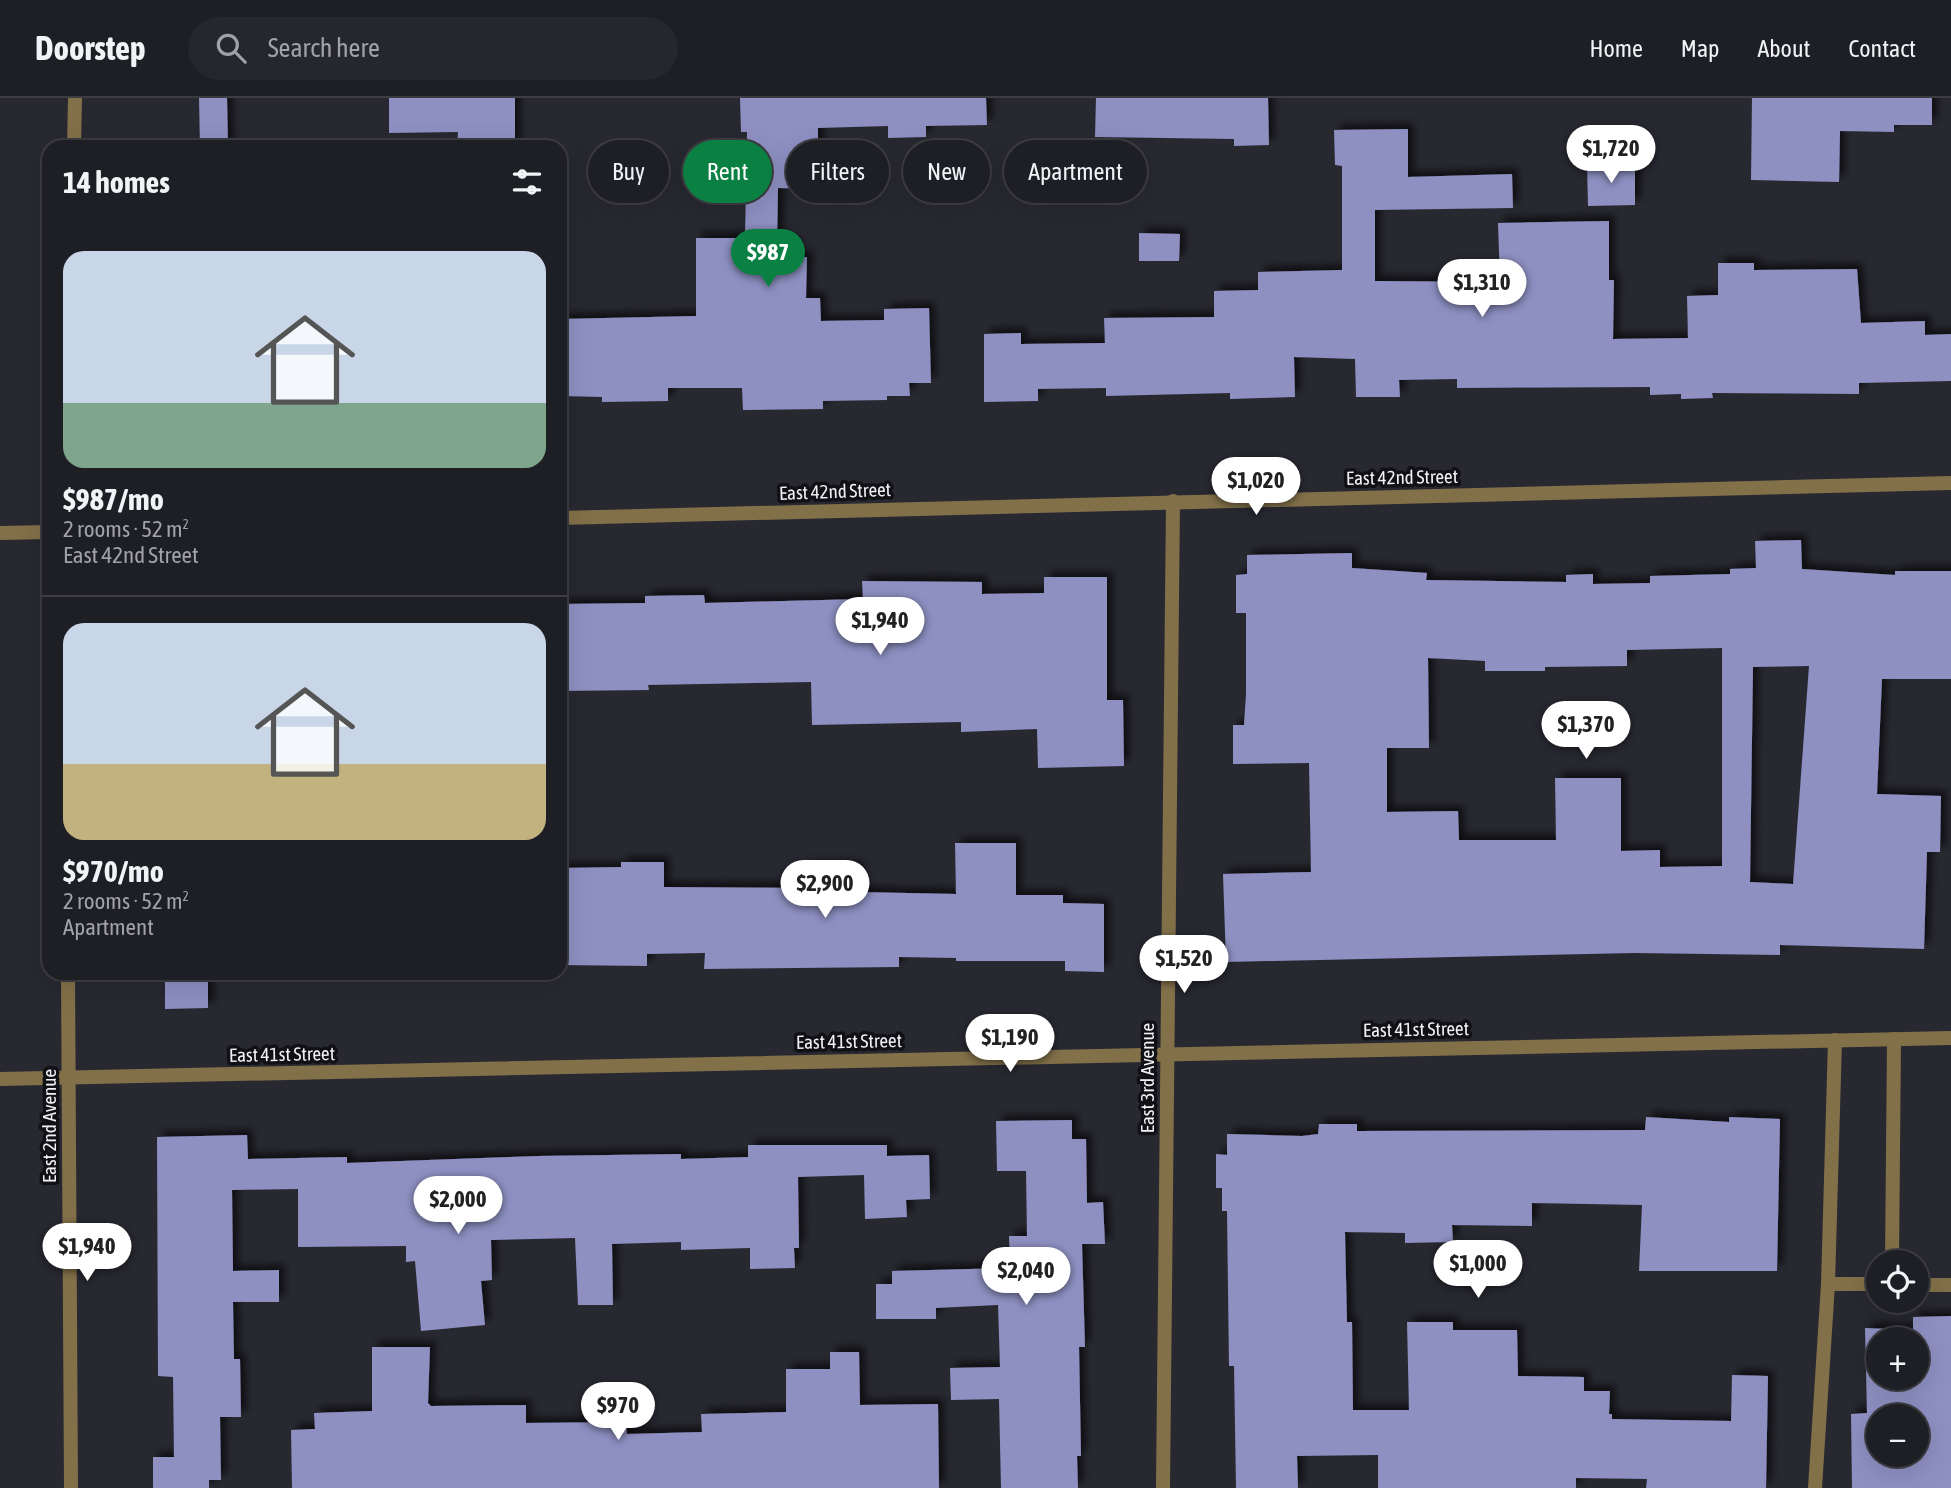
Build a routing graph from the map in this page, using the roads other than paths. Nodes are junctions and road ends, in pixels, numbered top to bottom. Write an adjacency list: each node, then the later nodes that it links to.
1 (75, 98): 2 (street)
2 (74, 140)
3 (1951, 483): 4 (street, East 42nd Street)
4 (1173, 501): 5 (street, East 42nd Street); 12 (street, East 3rd Avenue)
5 (567, 518)
6 (42, 532): 7 (street)
7 (0, 533)
8 (68, 980): 13 (street, East 2nd Avenue)
9 (1951, 1038): 10 (street, East 41st Street)
10 (1894, 1039): 11 (street, East 41st Street); 15 (street)
11 (1835, 1040): 12 (street, East 41st Street); 16 (street)
12 (1166, 1052): 13 (street, East 41st Street); 21 (street, East 3rd Avenue)
13 (68, 1078): 14 (street, East 41st Street); 20 (street, East 2nd Avenue)
14 (0, 1079)
15 (1892, 1250)
16 (1828, 1284): 17 (street); 22 (street)
17 (1866, 1284)
18 (1929, 1285): 19 (street)
19 (1951, 1285)
20 (71, 1488)
21 (1164, 1488)
22 (1815, 1488)

